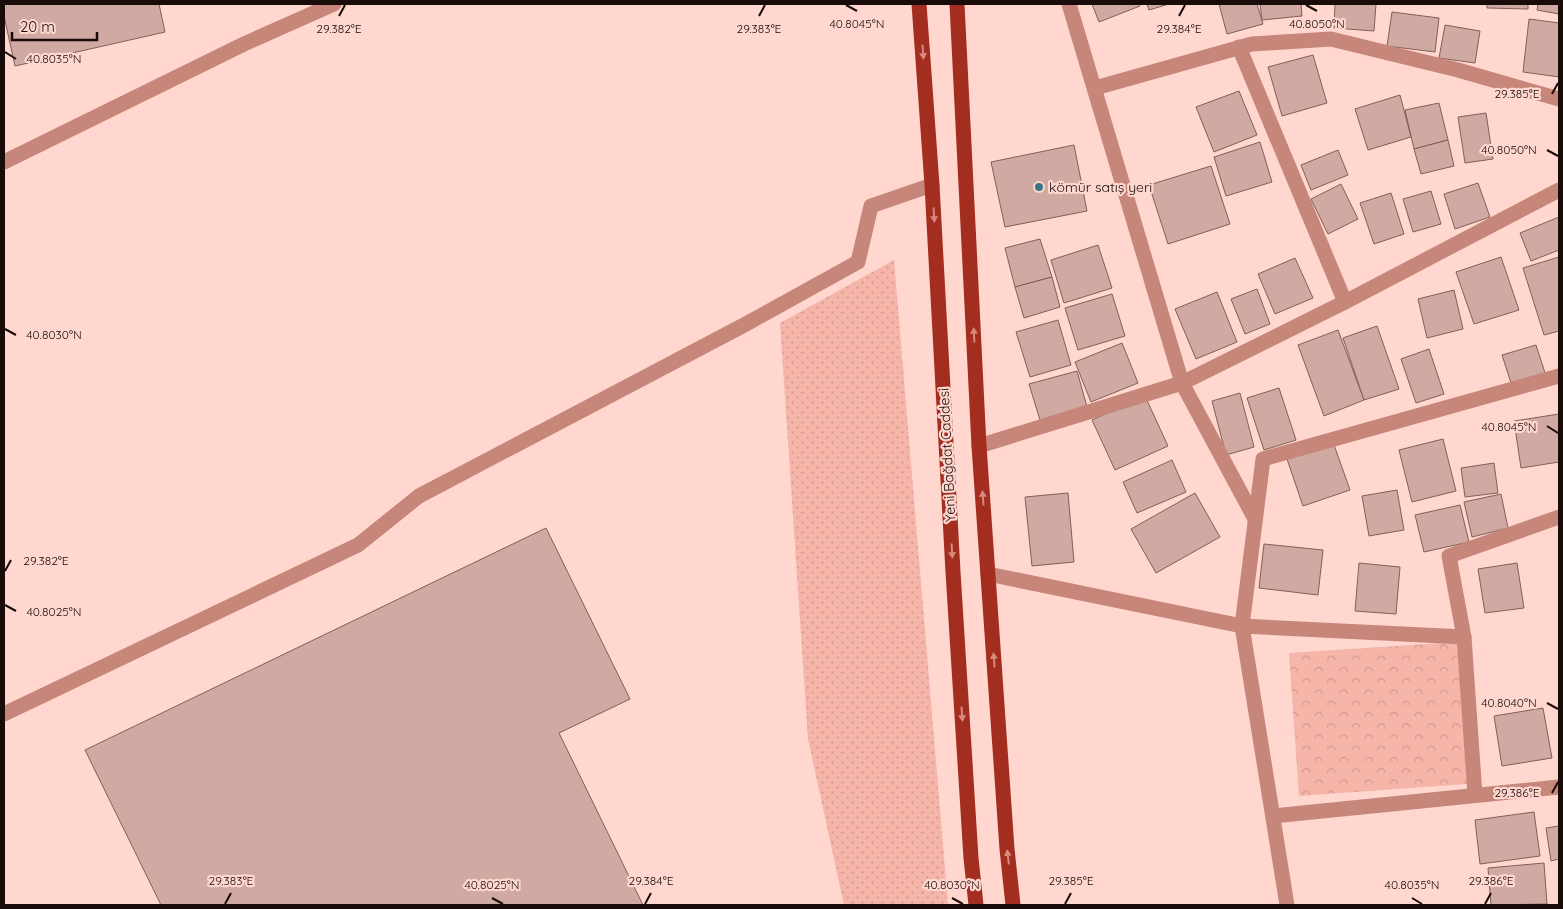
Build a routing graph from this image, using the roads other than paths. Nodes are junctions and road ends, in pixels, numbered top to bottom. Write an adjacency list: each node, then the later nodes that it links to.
1 (334, 4): 8 (street)
2 (919, 4): 9 (main road, Yeni Bağdat Caddesi, one-way to 9)
3 (957, 4): 14 (main road, one-way to 3)
4 (1069, 4): 6 (street)
5 (1239, 47): 6 (street); 7 (street); 11 (street)
6 (1095, 88): 13 (street)
7 (1559, 98)
8 (4, 162)
9 (932, 185): 20 (street); 24 (main road, Yeni Bağdat Caddesi, one-way to 24)
10 (1559, 190): 11 (street)
11 (1345, 302): 13 (street)
12 (1559, 376): 16 (street)
13 (1182, 383): 14 (street); 16 (street)
14 (979, 446): 17 (main road, one-way to 14)
15 (1559, 517): 19 (street)
16 (1255, 519): 18 (street)
17 (988, 574): 18 (street); 25 (main road, one-way to 17)
18 (1242, 626): 19 (street); 23 (street)
19 (1464, 637): 22 (street)
20 (4, 714)
21 (1559, 787): 22 (street)
22 (1475, 795): 23 (street)
23 (1272, 816): 26 (street)
24 (976, 905)
25 (1013, 905)
26 (1287, 905)

